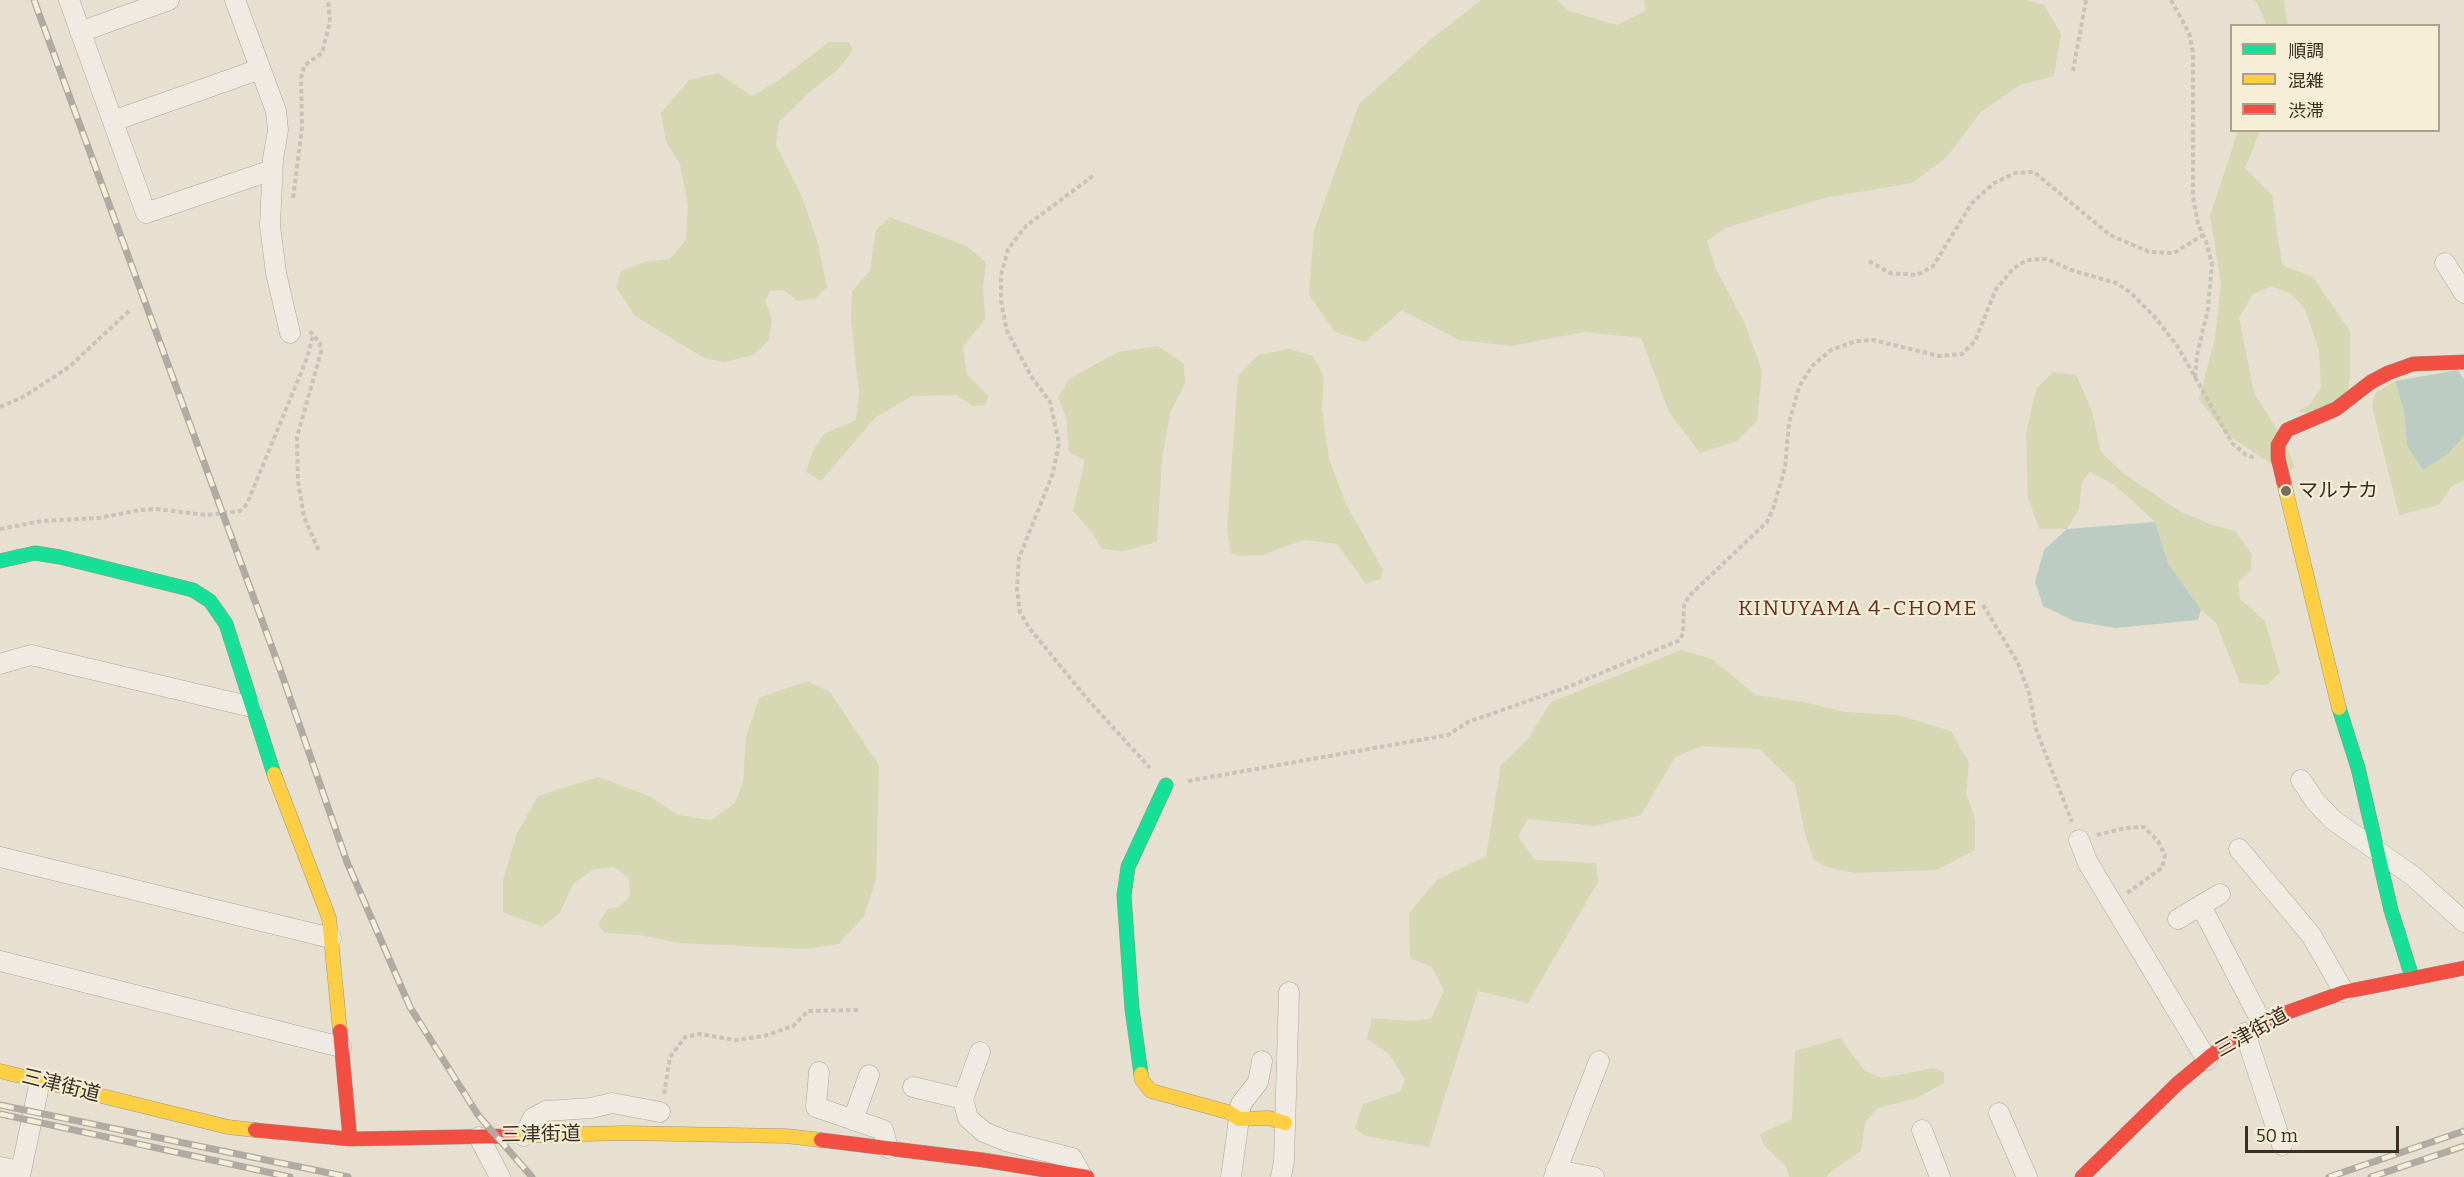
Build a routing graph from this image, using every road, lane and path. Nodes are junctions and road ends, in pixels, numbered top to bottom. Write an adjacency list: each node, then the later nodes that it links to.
1 (69, 0): 7 (street)
2 (169, 0): 7 (street)
3 (234, 0): 8 (street)
4 (328, 0): 13 (path)
5 (2086, 0): 9 (path)
6 (2171, 0): 14 (path)
7 (80, 32): 10 (street)
8 (260, 69): 10 (street); 11 (street)
9 (2073, 72)
10 (113, 121): 11 (street)
11 (272, 170): 19 (street)
12 (1093, 176): 32 (path)
13 (293, 199)
14 (2203, 235): 15 (path); 22 (path)
15 (1869, 261)
16 (2445, 263): 17 (street)
17 (2464, 293)
18 (129, 311): 23 (path)
19 (298, 329): 20 (path)
20 (313, 335): 25 (path); 26 (path)
21 (2464, 362): 24 (street)
22 (2195, 380): 24 (path); 32 (path)
23 (0, 408)
24 (2278, 458): 35 (street)
25 (0, 529)
26 (319, 551)
27 (0, 561): 30 (street)
28 (1983, 605): 33 (path)
29 (0, 664): 30 (street)
30 (252, 707): 42 (street)
31 (2301, 780): 35 (street)
32 (1166, 785): 64 (street)
33 (2079, 840): 38 (street); 38 (path)
34 (2239, 849): 47 (street)
35 (2379, 852): 41 (street); 45 (street)
36 (0, 857): 42 (street)
37 (2220, 894): 39 (street)
38 (2112, 903): 53 (street)
39 (2201, 906): 40 (street); 49 (street)
40 (2178, 919)
41 (2464, 922)
42 (331, 938): 51 (street)
43 (0, 961): 51 (street)
44 (2464, 968): 45 (street, 三津街道)
45 (2412, 977): 47 (street, 三津街道)
46 (1289, 992): 66 (street)
47 (2344, 992): 49 (street, 三津街道)
48 (859, 1010): 62 (path)
49 (2262, 1023): 50 (street, 三津街道)
50 (2245, 1033): 53 (street, 三津街道); 71 (street)
51 (341, 1047): 70 (street)
52 (980, 1052): 61 (street)
53 (2206, 1060): 83 (street, 三津街道)
54 (1262, 1062): 64 (street)
55 (1599, 1062): 75 (street)
56 (0, 1071): 59 (street, 三津街道)
57 (819, 1072): 65 (street)
58 (869, 1075): 65 (street)
59 (40, 1081): 70 (street, 三津街道); 74 (street)
60 (913, 1087): 61 (street)
61 (963, 1099): 77 (street)
62 (660, 1112): 68 (street)
63 (1999, 1113): 82 (street)
64 (1239, 1119): 66 (street); 78 (street)
65 (853, 1120): 72 (street)
66 (1285, 1123): 79 (street)
67 (1922, 1130): 81 (street)
68 (524, 1136): 69 (street, 三津街道); 72 (street, 三津街道)
69 (479, 1137): 70 (street, 三津街道); 76 (street)
70 (350, 1139)
71 (2283, 1145)
72 (888, 1148): 77 (street, 三津街道)
73 (0, 1167): 74 (street)
74 (20, 1174)
75 (1555, 1174): 80 (street)
76 (500, 1177)
77 (1084, 1177)
78 (1231, 1177)
79 (1281, 1177)
80 (1594, 1177)
81 (1940, 1177)
82 (2027, 1177)
83 (2082, 1177)

